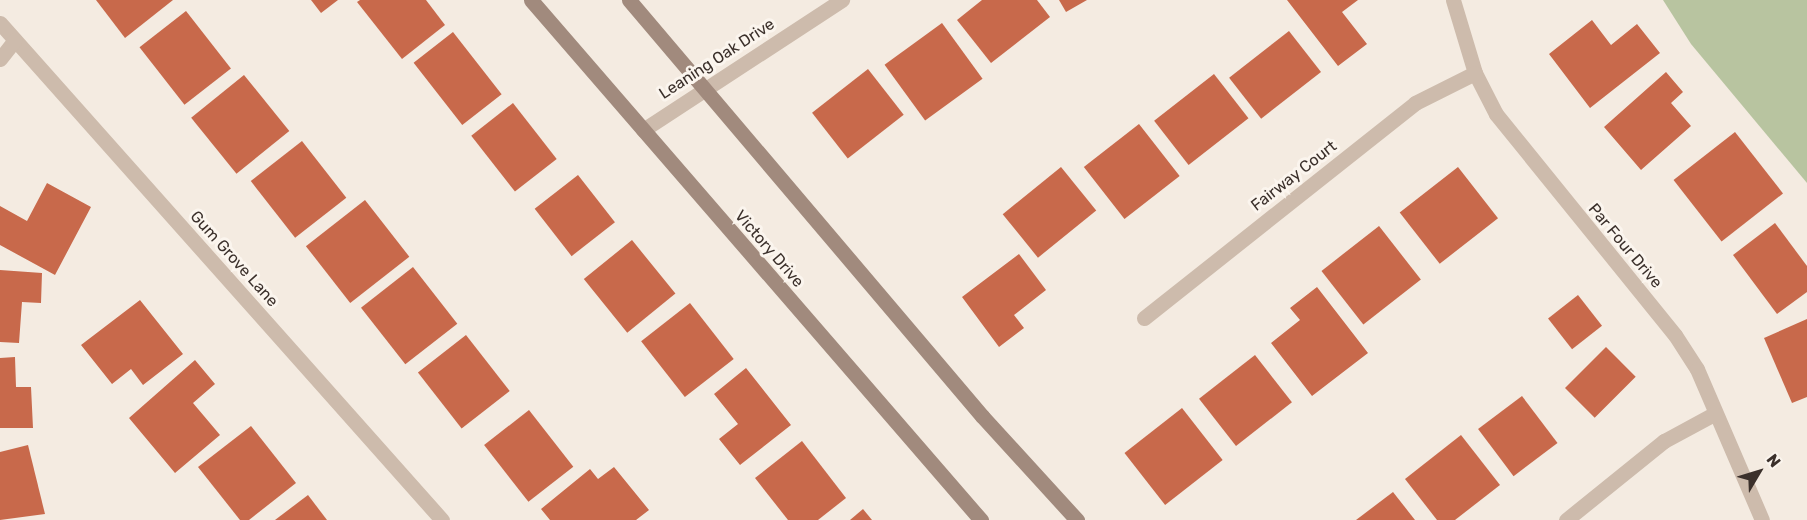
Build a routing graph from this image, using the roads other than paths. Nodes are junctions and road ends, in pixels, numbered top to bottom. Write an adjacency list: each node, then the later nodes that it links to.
1 (531, 0): 10 (main road, Victory Drive)
2 (629, 0): 9 (main road)
3 (842, 0): 9 (street, Leaning Oak Drive)
4 (1453, 0): 8 (street, Par Four Drive)
5 (0, 23): 6 (street, Gum Grove Lane)
6 (15, 40): 7 (street); 13 (street, Gum Grove Lane)
7 (0, 59)
8 (1475, 73): 11 (street, Fairway Court); 12 (street, Par Four Drive)
9 (703, 87): 10 (street, Leaning Oak Drive); 15 (main road)
10 (643, 130): 14 (main road, Victory Drive)
11 (1144, 318)
12 (1714, 414): 16 (street); 17 (street, Par Four Drive)
13 (442, 520)
14 (981, 520)
15 (1077, 520)
16 (1566, 520)
17 (1762, 520)

